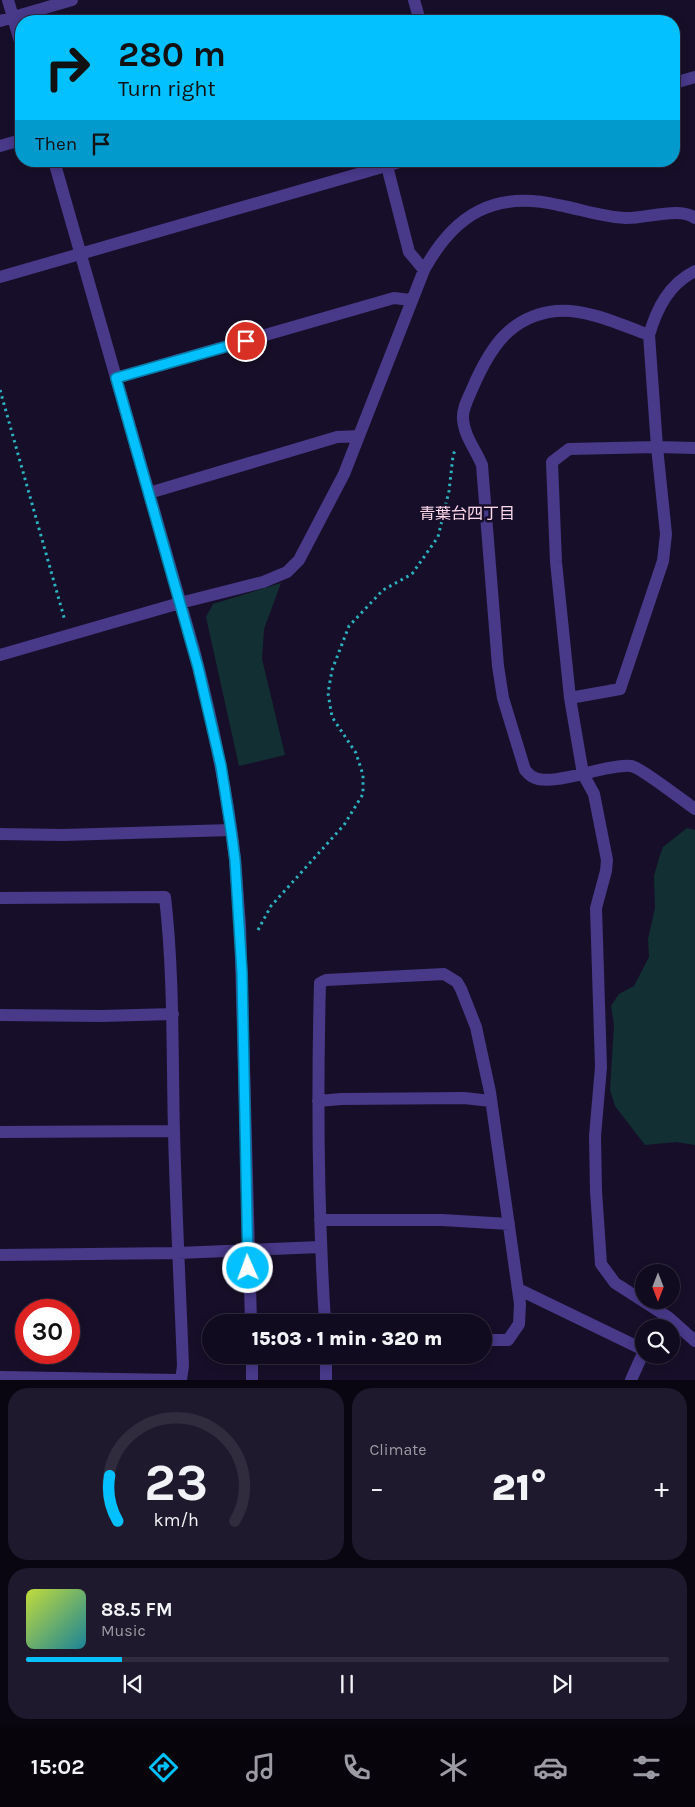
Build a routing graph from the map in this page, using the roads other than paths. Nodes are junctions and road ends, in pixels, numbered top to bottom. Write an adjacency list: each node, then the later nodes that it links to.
1 (8, 0): 6 (street)
2 (72, 0): 4 (street)
3 (414, 0): 5 (street)
4 (20, 15)
5 (418, 15)
6 (13, 17): 7 (street); 8 (street)
7 (0, 21)
8 (15, 24)
9 (695, 77): 10 (street)
10 (680, 81)
11 (15, 142): 12 (street)
12 (0, 146)
13 (56, 167): 17 (street)
14 (384, 167): 17 (street)
15 (387, 167): 18 (street)
16 (693, 215): 18 (street)
17 (81, 254): 20 (street); 23 (street)
18 (424, 270): 21 (street)
19 (695, 271): 22 (street)
20 (0, 277)
21 (411, 300): 23 (street); 24 (street)
22 (648, 335): 25 (street); 31 (street)
23 (116, 378): 27 (street)
24 (359, 436): 27 (street); 28 (street)
25 (657, 447): 26 (street); 30 (street); 30 (street)
26 (695, 448)
27 (149, 493): 28 (street)
28 (180, 602): 29 (street); 33 (street)
29 (0, 655)
30 (570, 698): 31 (street)
31 (583, 774): 32 (street); 52 (street)
32 (695, 809)
33 (231, 830): 34 (street); 45 (street)
34 (0, 834)
35 (0, 898): 36 (street)
36 (173, 1014): 37 (street); 40 (street)
37 (0, 1015)
38 (318, 1101): 39 (street); 39 (street); 42 (street)
39 (491, 1101): 43 (street)
40 (174, 1131): 41 (street); 46 (street)
41 (0, 1132)
42 (320, 1220): 43 (street); 44 (street)
43 (509, 1224): 48 (street)
44 (320, 1247): 45 (street); 50 (street)
45 (248, 1250): 46 (street); 49 (street)
46 (178, 1253): 47 (street); 59 (street)
47 (0, 1255)
48 (518, 1289): 51 (street); 53 (street)
49 (251, 1314)
50 (324, 1314)
51 (492, 1340)
52 (695, 1341)
53 (635, 1346)
54 (252, 1364): 60 (street)
55 (326, 1364): 61 (street)
56 (638, 1364): 62 (street)
57 (0, 1378): 58 (street)
58 (176, 1380)
59 (181, 1380)
60 (252, 1380)
61 (326, 1380)
62 (631, 1380)

